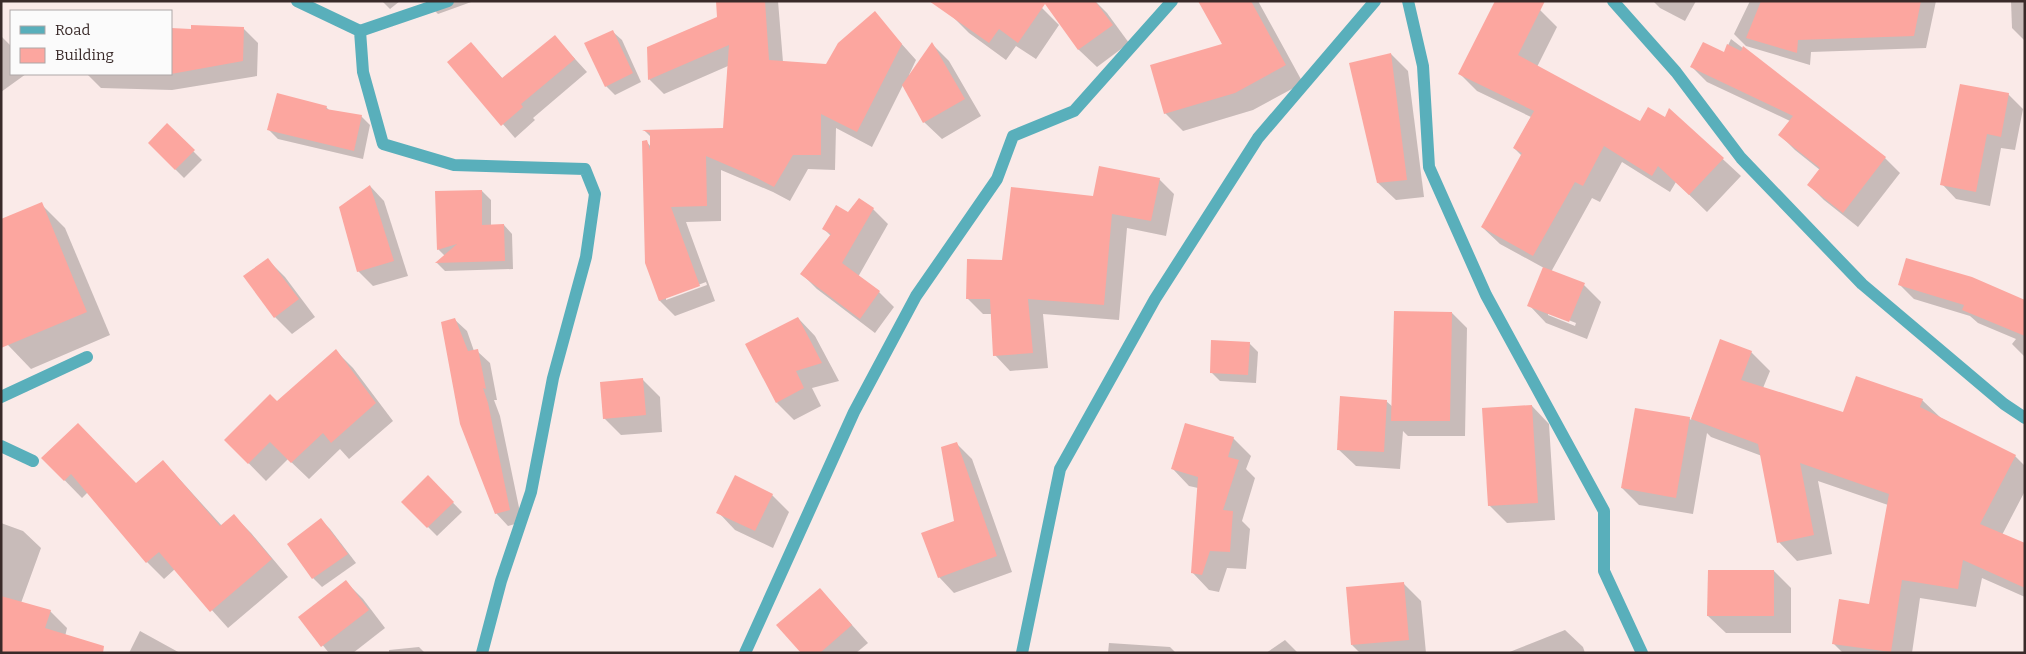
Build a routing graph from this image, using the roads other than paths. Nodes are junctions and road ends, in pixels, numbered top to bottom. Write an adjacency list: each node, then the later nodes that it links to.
1 (296, 1): 7 (street)
2 (448, 1): 7 (street)
3 (1172, 1): 14 (street)
4 (1375, 1): 15 (street)
5 (1408, 1): 16 (street)
6 (1613, 1): 10 (street)
7 (360, 31): 13 (street)
8 (88, 357): 9 (street)
9 (1, 397)
10 (2025, 418)
11 (1, 446): 12 (street)
12 (33, 462)
13 (482, 653)
14 (745, 653)
15 (1022, 653)
16 (1642, 653)

